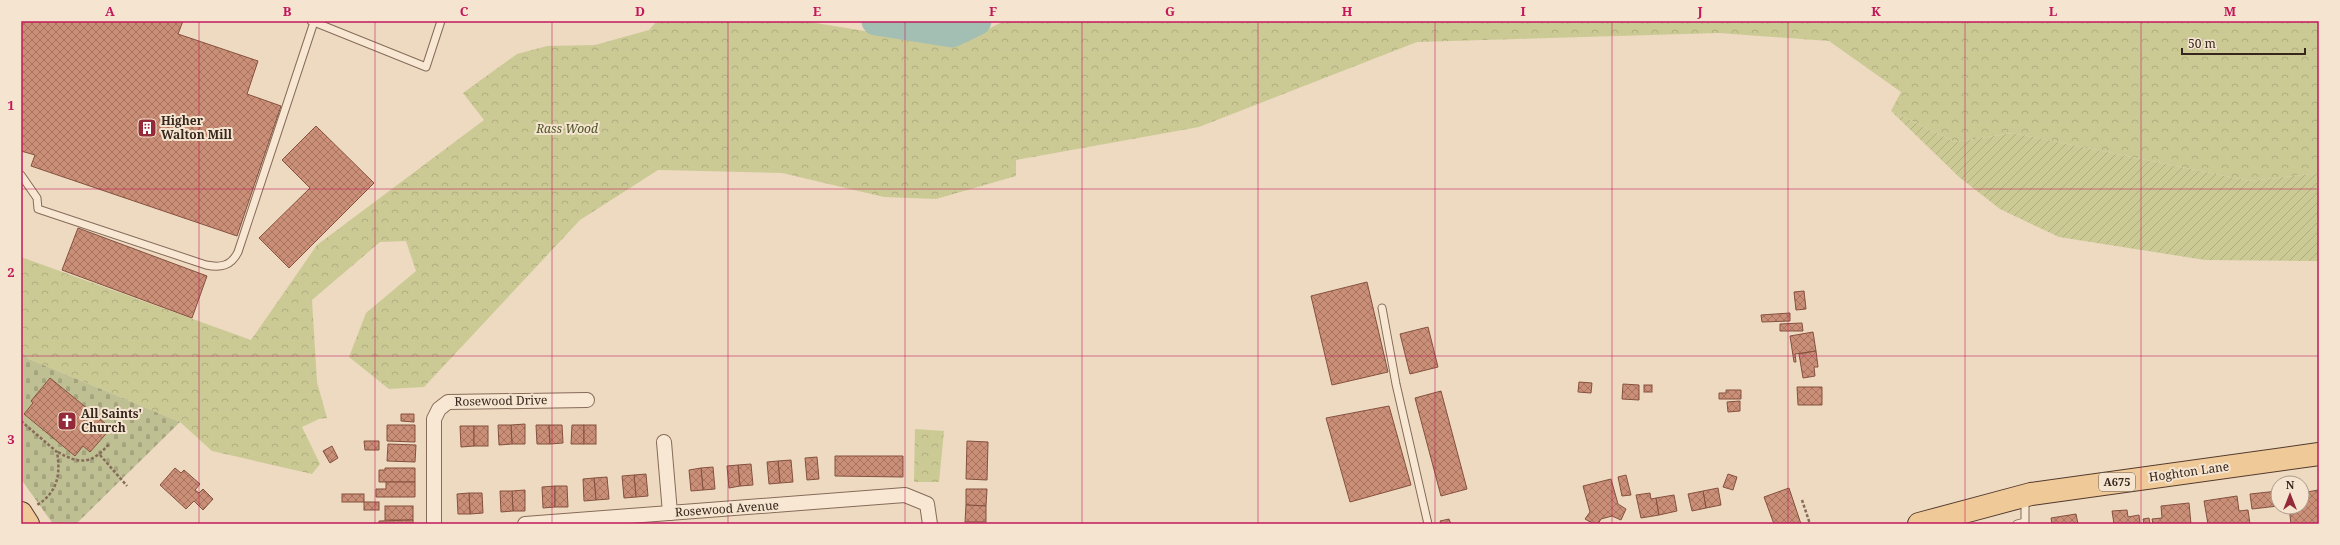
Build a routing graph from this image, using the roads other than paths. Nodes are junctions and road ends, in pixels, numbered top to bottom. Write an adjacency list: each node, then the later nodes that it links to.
1 (442, 21): 2 (lane)
2 (313, 22): 3 (lane)
3 (21, 175)
4 (1382, 308): 15 (lane)
5 (587, 400): 12 (street, Rosewood Drive)
6 (664, 442): 9 (street)
7 (2319, 454): 8 (main road, Hoghton Lane / A675)
8 (2025, 495): 16 (main road, Hoghton Lane / A675); 17 (lane)
9 (670, 513): 10 (street, Rosewood Avenue); 14 (street, Rosewood Avenue)
10 (649, 519): 11 (street, Rosewood Avenue)
11 (563, 523): 13 (street, Rosewood Avenue)
12 (434, 524)
13 (525, 524)
14 (930, 524)
15 (1428, 524)
16 (1918, 524)
17 (2017, 524)

